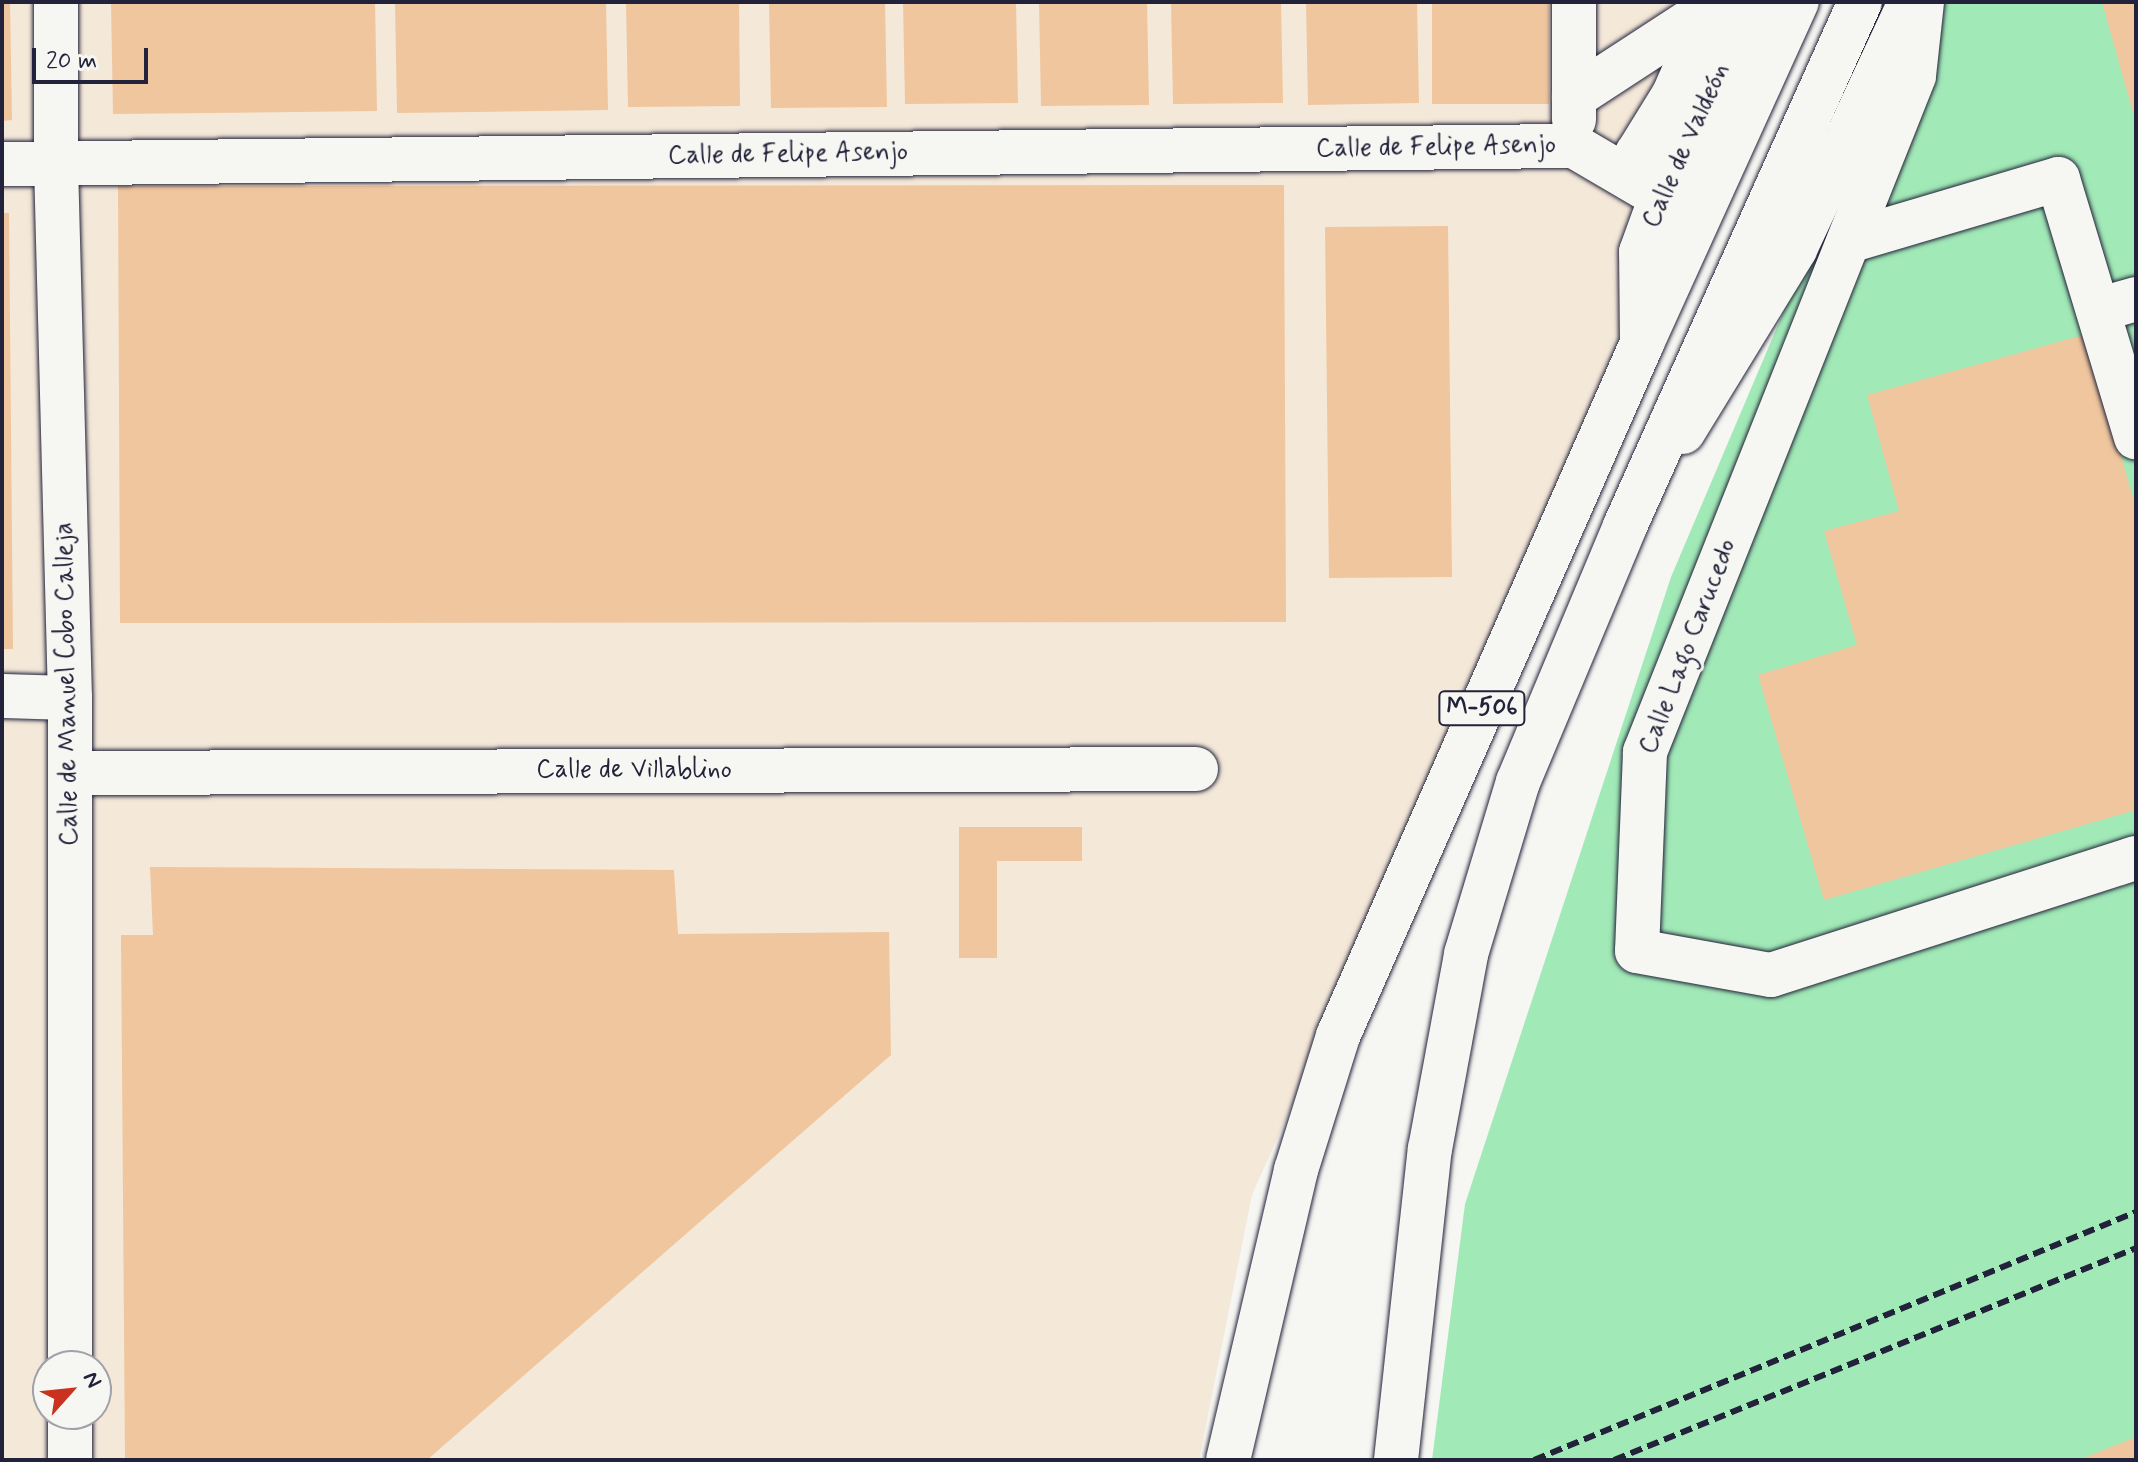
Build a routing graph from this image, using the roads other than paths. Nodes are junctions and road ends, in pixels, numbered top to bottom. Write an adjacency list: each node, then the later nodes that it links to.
1 (56, 2): 11 (main road, Calle de Manuel Cobo Calleja)
2 (1574, 2): 8 (main road, Calle de Felipe Asenjo)
3 (1797, 2): 15 (main road, M-506)
4 (1860, 2): 17 (main road, M-506)
5 (1910, 2): 17 (main road)
6 (1922, 2): 13 (main road, Calle Lago Carucedo)
7 (1726, 4): 8 (main road, Calle de Valdeón); 12 (main road, Calle de Valdeón)
8 (1574, 97): 9 (main road, Calle de Felipe Asenjo)
9 (1574, 146): 11 (main road, Calle de Felipe Asenjo); 12 (main road, Calle de Felipe Asenjo)
10 (2, 164): 11 (main road, Calle de Felipe Asenjo)
11 (56, 164): 19 (main road, Calle de Manuel Cobo Calleja)
12 (1646, 188): 15 (main road, Calle de Valdeón)
13 (1849, 241): 14 (main road); 22 (main road, Calle Lago Carucedo)
14 (2117, 304): 16 (main road)
15 (1642, 343): 25 (main road, M-506)
16 (2136, 437)
17 (1625, 526): 27 (main road, M-506)
18 (2, 696): 19 (main road)
19 (70, 698): 21 (main road, Calle de Manuel Cobo Calleja)
20 (1196, 769): 21 (main road, Calle de Villablino)
21 (71, 773): 23 (main road, Calle de Manuel Cobo Calleja)
22 (2136, 858)
23 (70, 1350)
24 (70, 1430): 26 (main road)
25 (1230, 1448)
26 (70, 1460)
27 (1396, 1460)

